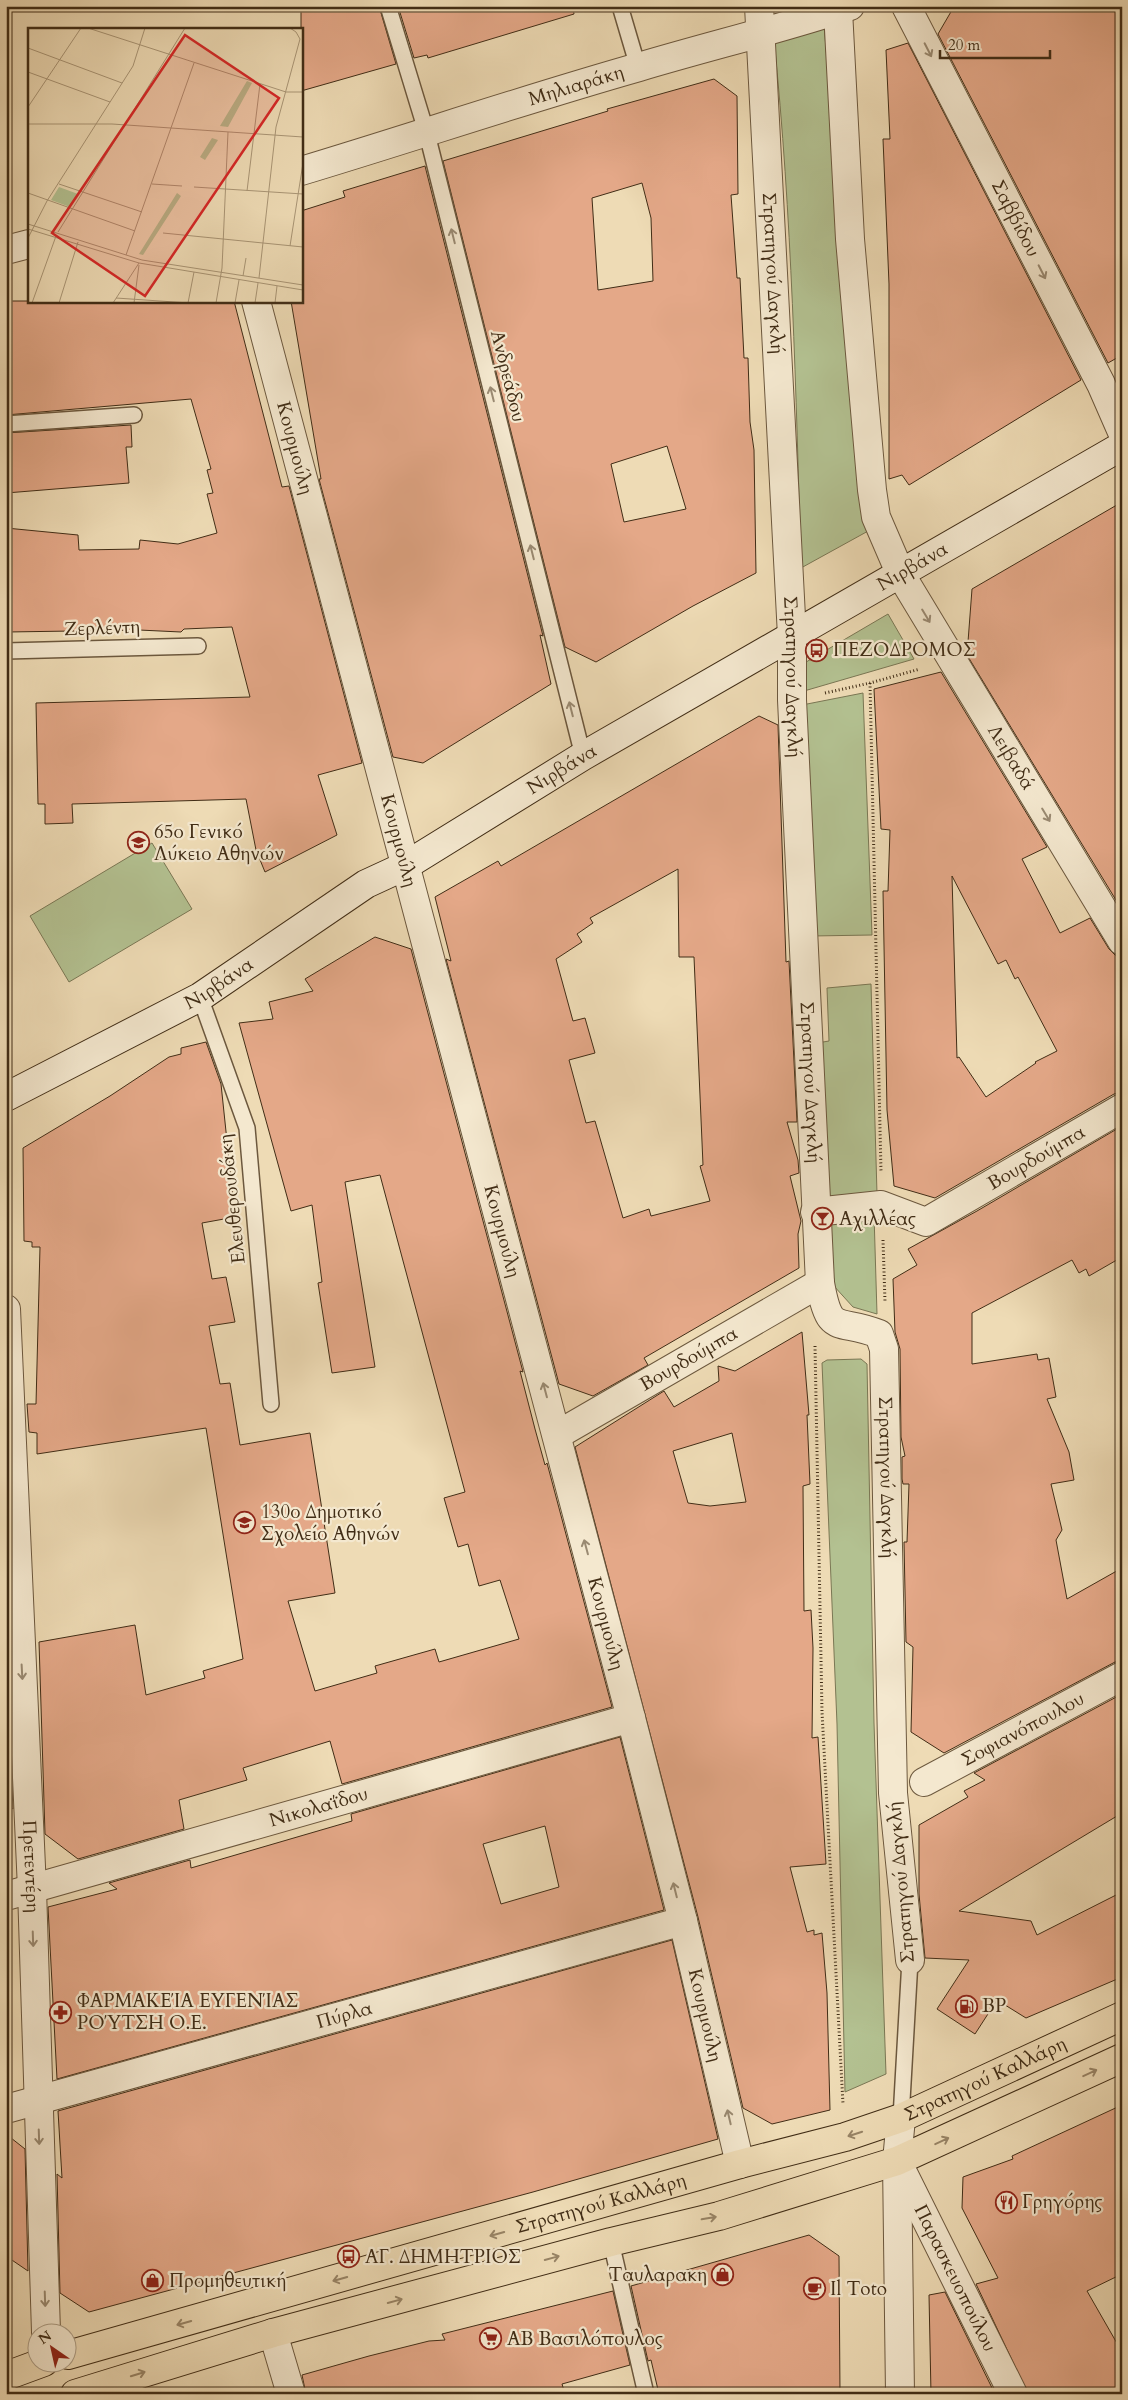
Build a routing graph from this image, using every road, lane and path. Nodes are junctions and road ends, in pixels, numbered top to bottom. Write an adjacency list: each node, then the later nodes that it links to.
1 (388, 6): 9 (lane, Ανδρεάδου)
2 (620, 6): 8 (lane)
3 (760, 6): 7 (street, Στρατηγού Δαγκλή)
4 (906, 6): 16 (street, Σαββίδου, one-way to 16)
5 (844, 8): 6 (street, Μηλιαράκη); 18 (street)
6 (808, 12): 7 (street, Μηλιαράκη)
7 (760, 34): 8 (street, Μηλιαράκη); 19 (street, Στρατηγού Δαγκλή)
8 (638, 67): 9 (street, Μηλιαράκη)
9 (427, 134): 10 (street, Μηλιαράκη); 25 (lane, Ανδρεάδου, one-way to 9)
10 (302, 170)
11 (28, 244): 12 (street)
12 (6, 250)
13 (256, 302): 26 (street, Κουρμούλη)
14 (134, 415): 15 (lane)
15 (6, 424)
16 (1122, 432)
17 (1122, 446): 18 (street, Νιρβάνα)
18 (900, 575): 19 (street, Νιρβάνα); 22 (street, Λειβαδά, one-way to 22)
19 (792, 636): 24 (street, Στρατηγού Δαγκλή); 25 (street, Νιρβάνα)
20 (198, 646): 21 (lane, Ζερλέντη)
21 (6, 651)
22 (952, 659): 23 (path); 27 (street, Λειβαδά, one-way to 27)
23 (870, 683): 24 (path); 31 (path)
24 (792, 700): 32 (street, Στρατηγού Δαγκλή)
25 (583, 756): 26 (street, Νιρβάνα)
26 (405, 866): 28 (street, Νιρβάνα); 38 (street, Κουρμούλη, one-way to 26)
27 (1122, 941)
28 (200, 997): 29 (street, Νιρβάνα); 37 (lane, Ελευθερουδάκη)
29 (6, 1097)
30 (1122, 1108): 31 (street, Βουρδούμπα)
31 (881, 1205): 32 (street); 36 (path)
32 (815, 1212): 33 (street, Στρατηγού Δαγκλή)
33 (820, 1283): 35 (street, Στρατηγού Δαγκλή); 38 (street, Βουρδούμπα)
34 (6, 1309): 42 (street, Πρετεντέρη, one-way to 42)
35 (825, 1310): 36 (street); 50 (path)
36 (879, 1334): 44 (street, Στρατηγού Δαγκλή)
37 (271, 1404)
38 (557, 1435): 40 (street, Κουρμούλη, one-way to 38)
39 (1122, 1676): 41 (street, Σοφιανόπουλου)
40 (631, 1718): 42 (street, Νικολαΐδου); 43 (street, Κουρμούλη, one-way to 40)
41 (924, 1782)
42 (19, 1893): 47 (street, Πρετεντέρη, one-way to 47)
43 (683, 1921): 47 (street, Πύρλα); 52 (street, Κουρμούλη, one-way to 43)
44 (910, 1960): 49 (lane, Στρατηγού Δαγκλή)
45 (1122, 2016): 49 (main road, Στρατηγού Καλλάρη)
46 (1122, 2058): 51 (main road, Στρατηγού Καλλάρη, one-way to 46)
47 (38, 2100): 48 (street, Πύρλα); 54 (street, Πρετεντέρη, one-way to 54)
48 (6, 2109)
49 (902, 2118): 50 (main road, Στρατηγού Καλλάρη, one-way to 50); 51 (street)
50 (845, 2137): 52 (main road, Στρατηγού Καλλάρη)
51 (898, 2161): 53 (main road, Στρατηγού Καλλάρη, one-way to 51); 62 (street); 63 (street, Παρασκευοπούλου)
52 (740, 2164): 56 (main road, Στρατηγού Καλλάρη, one-way to 56)
53 (611, 2242): 55 (main road, Στρατηγού Καλλάρη, one-way to 53); 61 (lane)
54 (46, 2322)
55 (273, 2334): 59 (main road, Στρατηγού Καλλάρη, one-way to 55); 60 (street)
56 (78, 2352)
57 (28, 2368): 58 (main road)
58 (6, 2376)
59 (75, 2394)
60 (291, 2394)
61 (646, 2394)
62 (900, 2394)
63 (1013, 2394)

